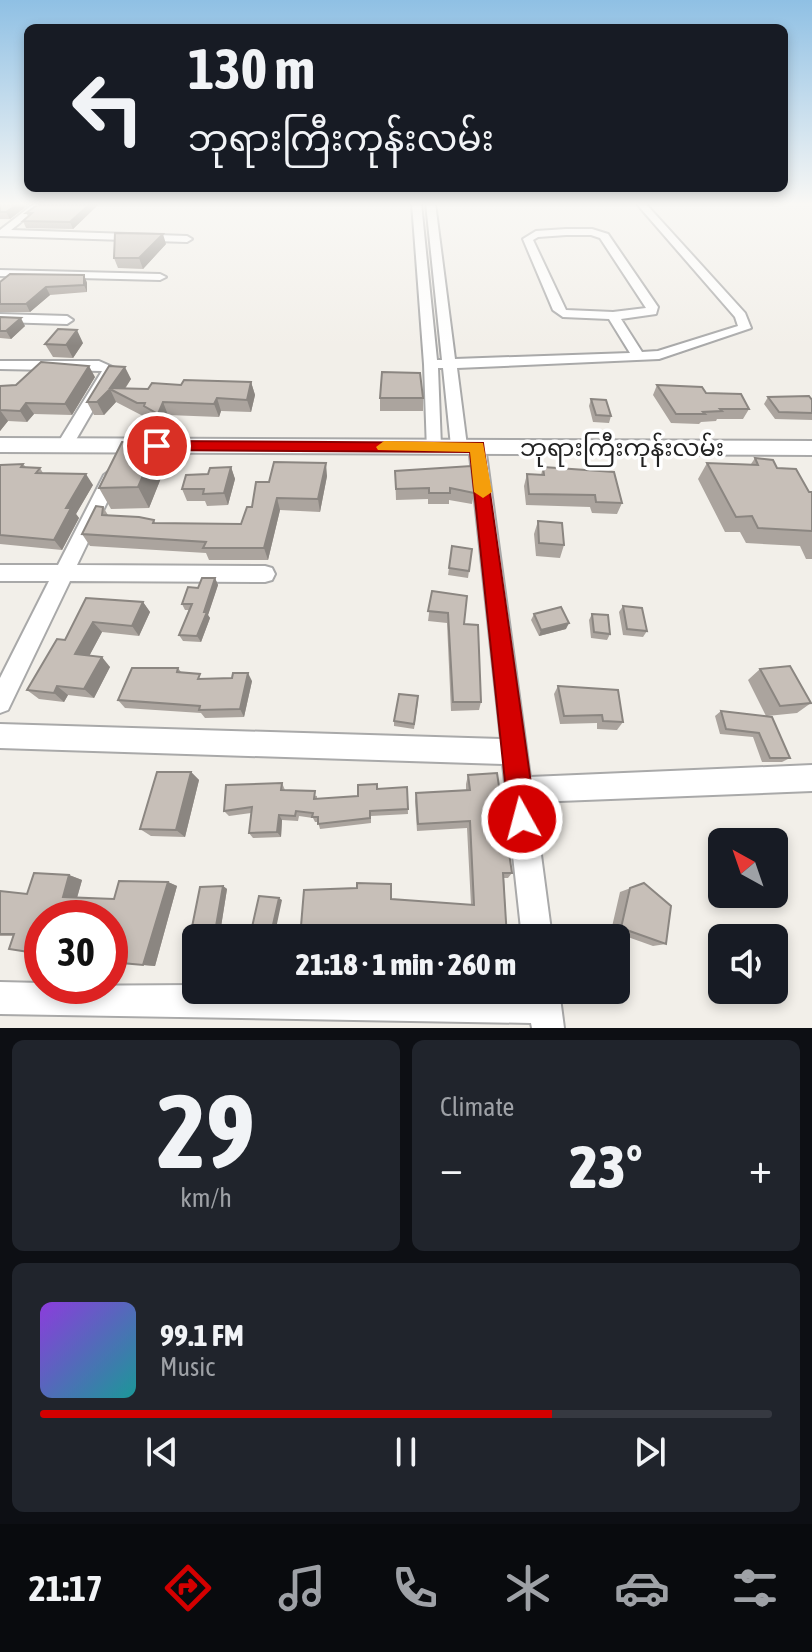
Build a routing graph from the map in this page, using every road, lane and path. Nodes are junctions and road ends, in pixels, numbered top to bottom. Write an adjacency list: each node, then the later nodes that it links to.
1 (421, 251): 8 (street)
2 (436, 251): 9 (street)
3 (533, 251): 10 (street)
4 (614, 251): 10 (street)
5 (683, 251): 13 (street)
6 (0, 273): 7 (street)
7 (160, 277)
8 (425, 294): 9 (street); 14 (street)
9 (441, 295): 15 (street)
10 (606, 316): 13 (street)
11 (0, 318): 12 (street)
12 (67, 320)
13 (632, 357): 15 (street)
14 (431, 364): 15 (street); 21 (street)
15 (449, 364): 20 (street)
16 (0, 365): 18 (street)
17 (0, 445): 18 (street, ဘုရားကြီးကုန်းလမ်း)
18 (64, 446): 19 (street, ဘုရားကြီးကုန်းလမ်း)
19 (127, 446): 21 (street, ဘုရားကြီးကုန်းလမ်း); 24 (street)
20 (468, 446): 21 (street, ဘုရားကြီးကုန်းလမ်း); 22 (street, ဘုရားကြီးကုန်းလမ်း); 28 (street)
21 (433, 447)
22 (812, 448)
23 (0, 573): 24 (street)
24 (63, 574): 25 (street); 26 (street)
25 (265, 574)
26 (0, 702)
27 (0, 736): 28 (street)
28 (514, 752): 30 (street)
29 (812, 778): 30 (street)
30 (519, 790): 31 (street)
31 (535, 924)
32 (0, 998): 33 (street)
33 (545, 1008)

